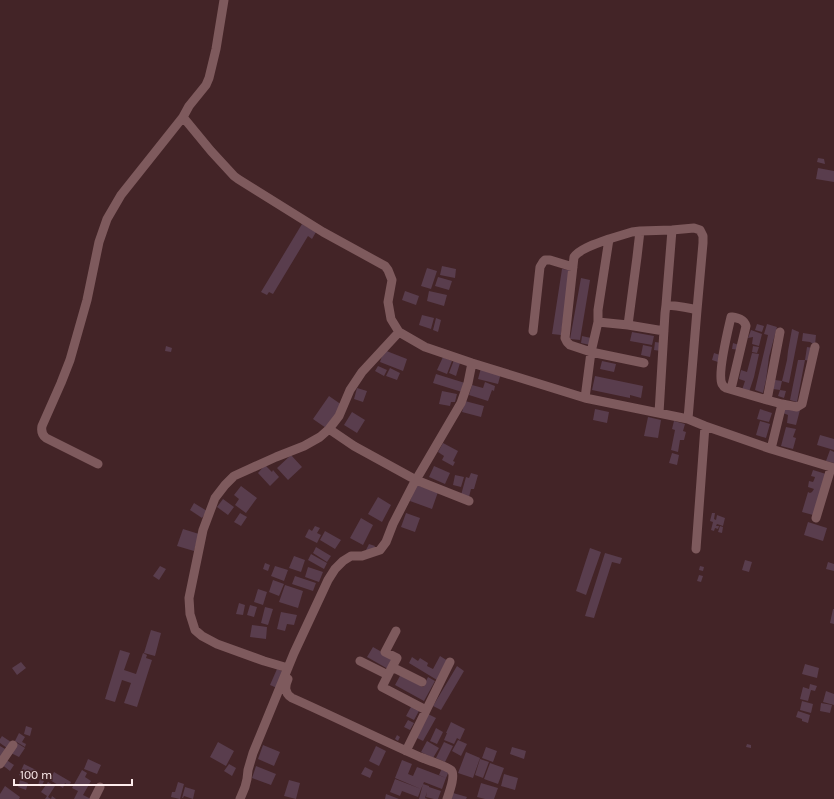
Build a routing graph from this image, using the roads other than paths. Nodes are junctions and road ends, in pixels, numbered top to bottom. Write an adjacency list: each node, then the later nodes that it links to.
1 (224, 0): 2 (street)
2 (183, 117): 13 (street); 28 (street)
3 (672, 230): 4 (street); 7 (street); 8 (street)
4 (640, 231): 5 (street); 10 (street)
5 (609, 239): 6 (street); 9 (street)
6 (572, 267): 11 (street); 16 (street)
7 (666, 305): 8 (street); 12 (street)
8 (697, 310): 24 (street)
9 (598, 322): 10 (street); 16 (street)
10 (628, 325): 12 (street)
11 (533, 331)
12 (664, 331): 23 (street)
13 (399, 332): 18 (street); 26 (street)
14 (780, 332): 21 (street)
15 (815, 347): 22 (street)
16 (592, 352): 17 (street); 20 (street)
17 (644, 363)
18 (472, 364): 20 (street); 30 (street)
19 (731, 389): 19 (street); 21 (street)
20 (585, 398): 23 (street)
21 (767, 400): 22 (street)
22 (782, 404): 27 (street)
23 (659, 413): 24 (street)
24 (688, 419): 25 (street)
25 (705, 426): 27 (street); 33 (street)
26 (329, 429): 30 (street); 37 (street)
27 (771, 449): 29 (street)
28 (98, 464)
29 (833, 468): 32 (street)
30 (416, 480): 31 (street); 37 (street)
31 (469, 502)
32 (816, 518)
33 (696, 549)
34 (396, 631): 38 (street)
35 (360, 661): 38 (street)
36 (450, 662): 40 (street)
37 (288, 668): 42 (street); 46 (street)
38 (390, 671): 39 (street); 40 (street)
39 (422, 682)
40 (426, 710): 42 (street)
41 (13, 745): 43 (street)
42 (406, 750): 47 (street)
43 (0, 764)
44 (100, 787): 45 (street)
45 (94, 799)
46 (240, 799)
47 (447, 799)

